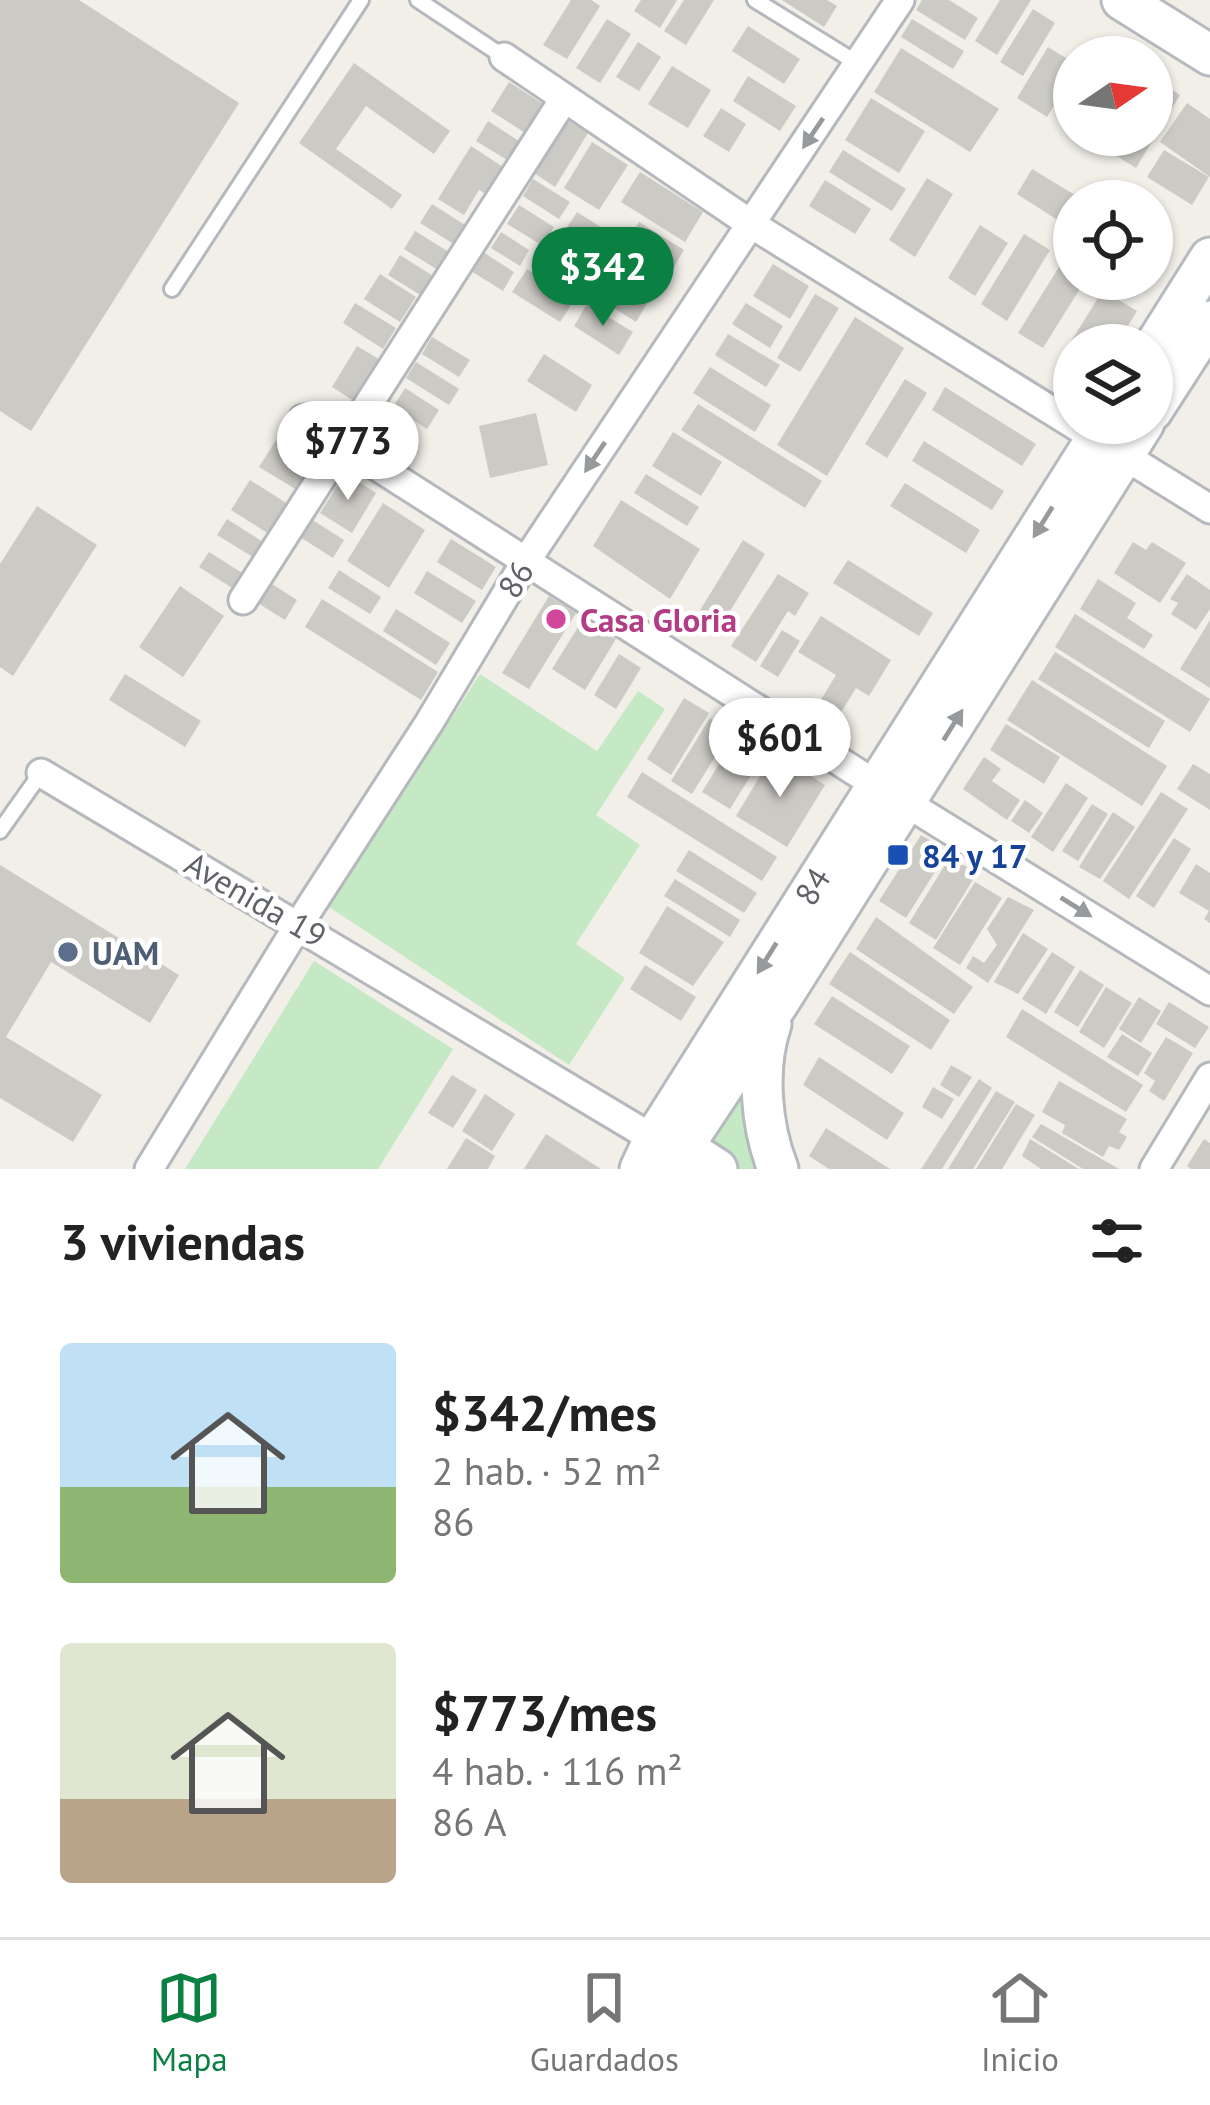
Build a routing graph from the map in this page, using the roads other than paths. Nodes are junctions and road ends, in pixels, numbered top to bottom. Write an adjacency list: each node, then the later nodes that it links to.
1 (362, 0): 12 (lane)
2 (418, 0): 7 (lane)
3 (754, 0): 8 (lane)
4 (900, 0): 8 (street, 86)
5 (1122, 0): 6 (main road)
6 (1210, 55)
7 (504, 57): 9 (street)
8 (859, 64): 10 (street, 86, one-way to 10)
9 (564, 99): 10 (street); 18 (street)
10 (752, 224): 16 (street); 22 (street, 86, one-way to 22)
11 (1210, 258): 14 (main road)
12 (172, 290)
13 (1210, 321): 15 (main road)
14 (1168, 324)
15 (1173, 378)
16 (1053, 397)
17 (303, 419): 18 (street)
18 (343, 444): 22 (street); 23 (street)
19 (1112, 444): 25 (main road, 84)
20 (1130, 444): 21 (street)
21 (1210, 509)
22 (526, 561): 25 (street); 27 (street, 86)
23 (243, 601)
24 (41, 773): 26 (lane); 27 (street, Avenida 19)
25 (890, 792): 28 (street, one-way to 28); 29 (main road, 84); 31 (main road, 84, one-way to 31)
26 (0, 831)
27 (299, 924): 31 (street, Avenida 19); 32 (street, 86)
28 (1210, 991)
29 (779, 1002): 31 (main road, 84); 34 (main road)
30 (1210, 1077): 35 (street)
31 (662, 1159): 33 (main road)
32 (149, 1169)
33 (717, 1169)
34 (778, 1169)
35 (1154, 1169)

